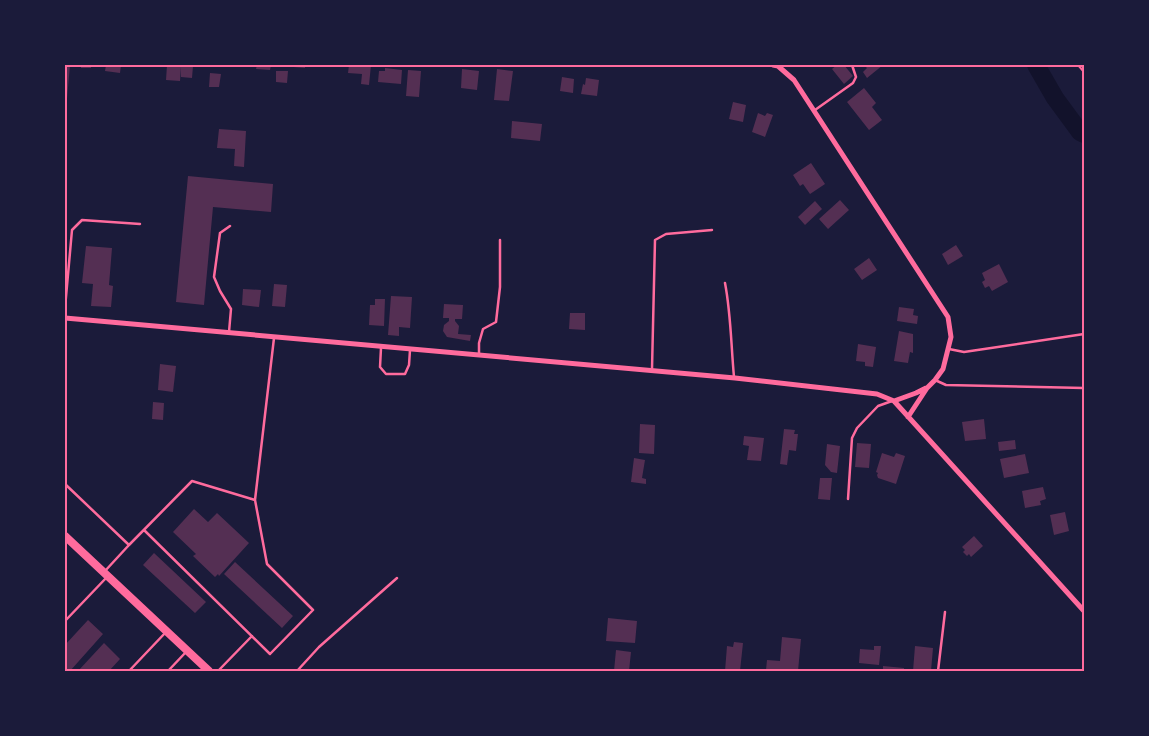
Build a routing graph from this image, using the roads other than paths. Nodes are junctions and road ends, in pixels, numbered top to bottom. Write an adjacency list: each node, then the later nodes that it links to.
1 (773, 65): 3 (street)
2 (852, 65): 3 (lane)
3 (814, 111): 16 (street)
4 (140, 224): 9 (lane)
5 (230, 226): 11 (lane)
6 (712, 230): 18 (lane)
7 (500, 240): 17 (lane)
8 (725, 283): 19 (lane)
9 (65, 308)
10 (65, 318): 11 (street)
11 (228, 332): 13 (street)
12 (1084, 334): 16 (lane)
13 (274, 336): 14 (street); 27 (lane)
14 (381, 346): 15 (street); 15 (lane)
15 (410, 349): 17 (street)
16 (949, 349): 20 (street)
17 (479, 355): 18 (street)
18 (652, 371): 19 (street)
19 (735, 378): 23 (street)
20 (935, 380): 21 (street); 22 (lane)
21 (927, 388): 23 (street); 24 (street)
22 (1084, 388)
23 (894, 401): 24 (street); 26 (lane)
24 (908, 417): 33 (street)
25 (65, 484): 30 (lane)
26 (848, 499)
27 (255, 500): 28 (lane); 37 (lane)
28 (144, 530): 30 (lane); 37 (lane)
29 (65, 536): 31 (main road)
30 (129, 545): 31 (lane)
31 (106, 574): 35 (lane); 36 (main road)
32 (397, 578): 43 (lane)
33 (1084, 611)
34 (945, 612): 44 (lane)
35 (65, 621)
36 (167, 631): 38 (main road); 39 (lane)
37 (252, 636): 42 (lane)
38 (187, 651): 40 (lane); 41 (main road)
39 (129, 671)
40 (168, 671)
41 (209, 671)
42 (218, 671)
43 (297, 671)
44 (938, 671)

